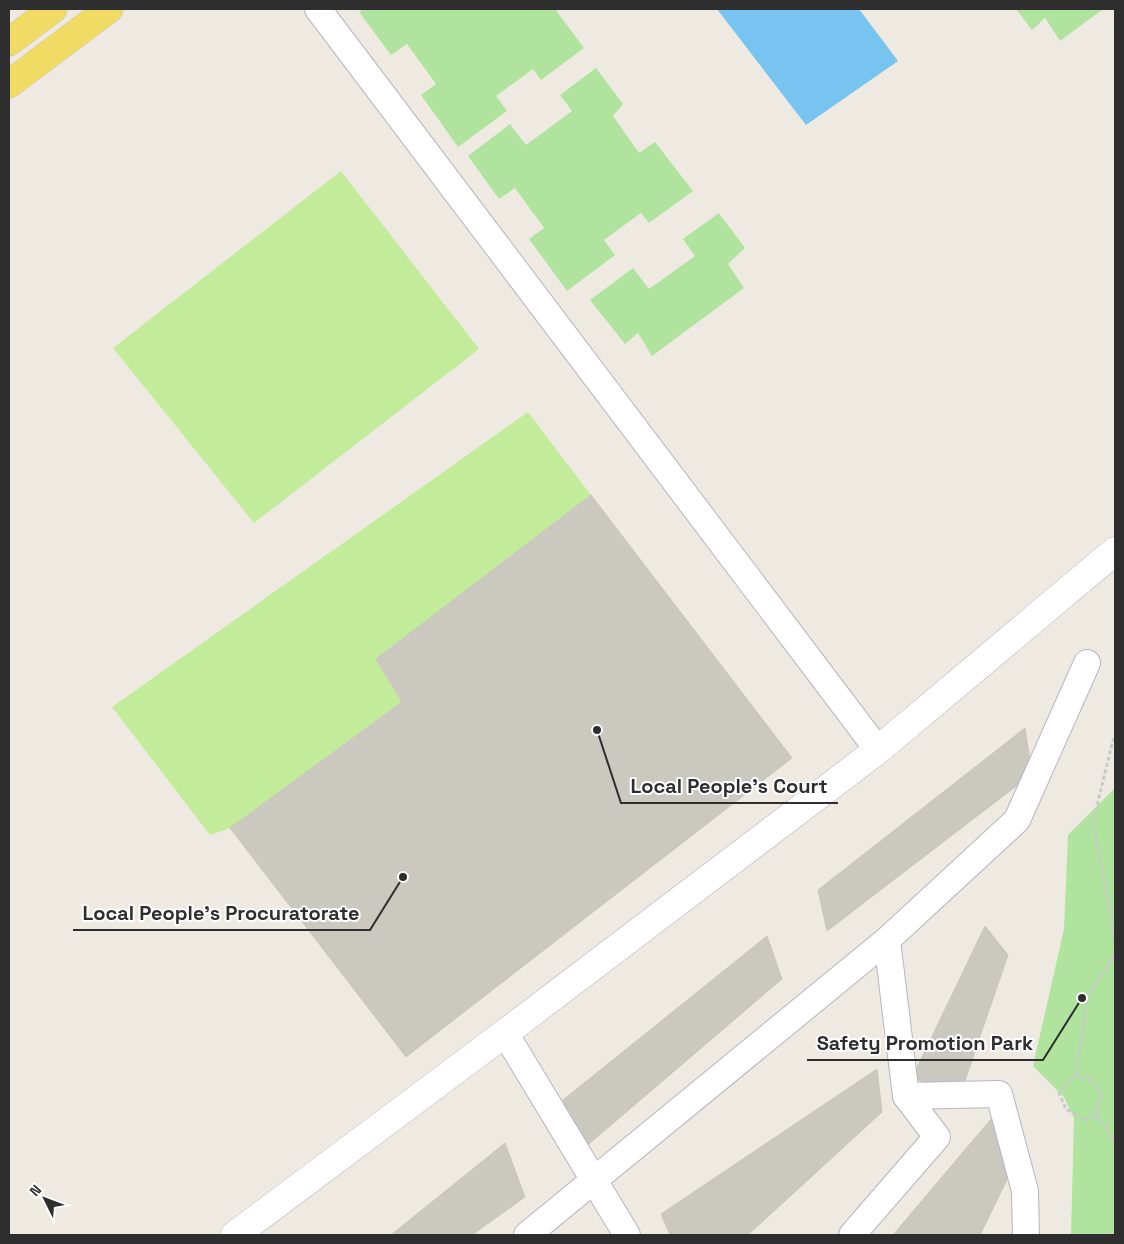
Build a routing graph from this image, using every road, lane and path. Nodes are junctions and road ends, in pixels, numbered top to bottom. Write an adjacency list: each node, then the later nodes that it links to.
1 (53, 9): 4 (main road)
2 (109, 9): 5 (main road)
3 (318, 9): 9 (street)
4 (9, 42)
5 (9, 84)
6 (1115, 550): 9 (street)
7 (1087, 662): 11 (street)
8 (1115, 739): 10 (path)
9 (878, 750): 13 (street)
10 (1115, 939)
11 (887, 940): 15 (street); 18 (street)
12 (1115, 954): 14 (path)
13 (505, 1033): 18 (street); 19 (street)
14 (1076, 1075): 16 (path); 16 (path)
15 (906, 1096): 22 (street); 23 (street)
16 (1096, 1115): 17 (path)
17 (1115, 1140)
18 (594, 1180): 20 (street); 21 (street)
19 (235, 1235)
20 (527, 1235)
21 (627, 1235)
22 (852, 1235)
23 (1026, 1235)

